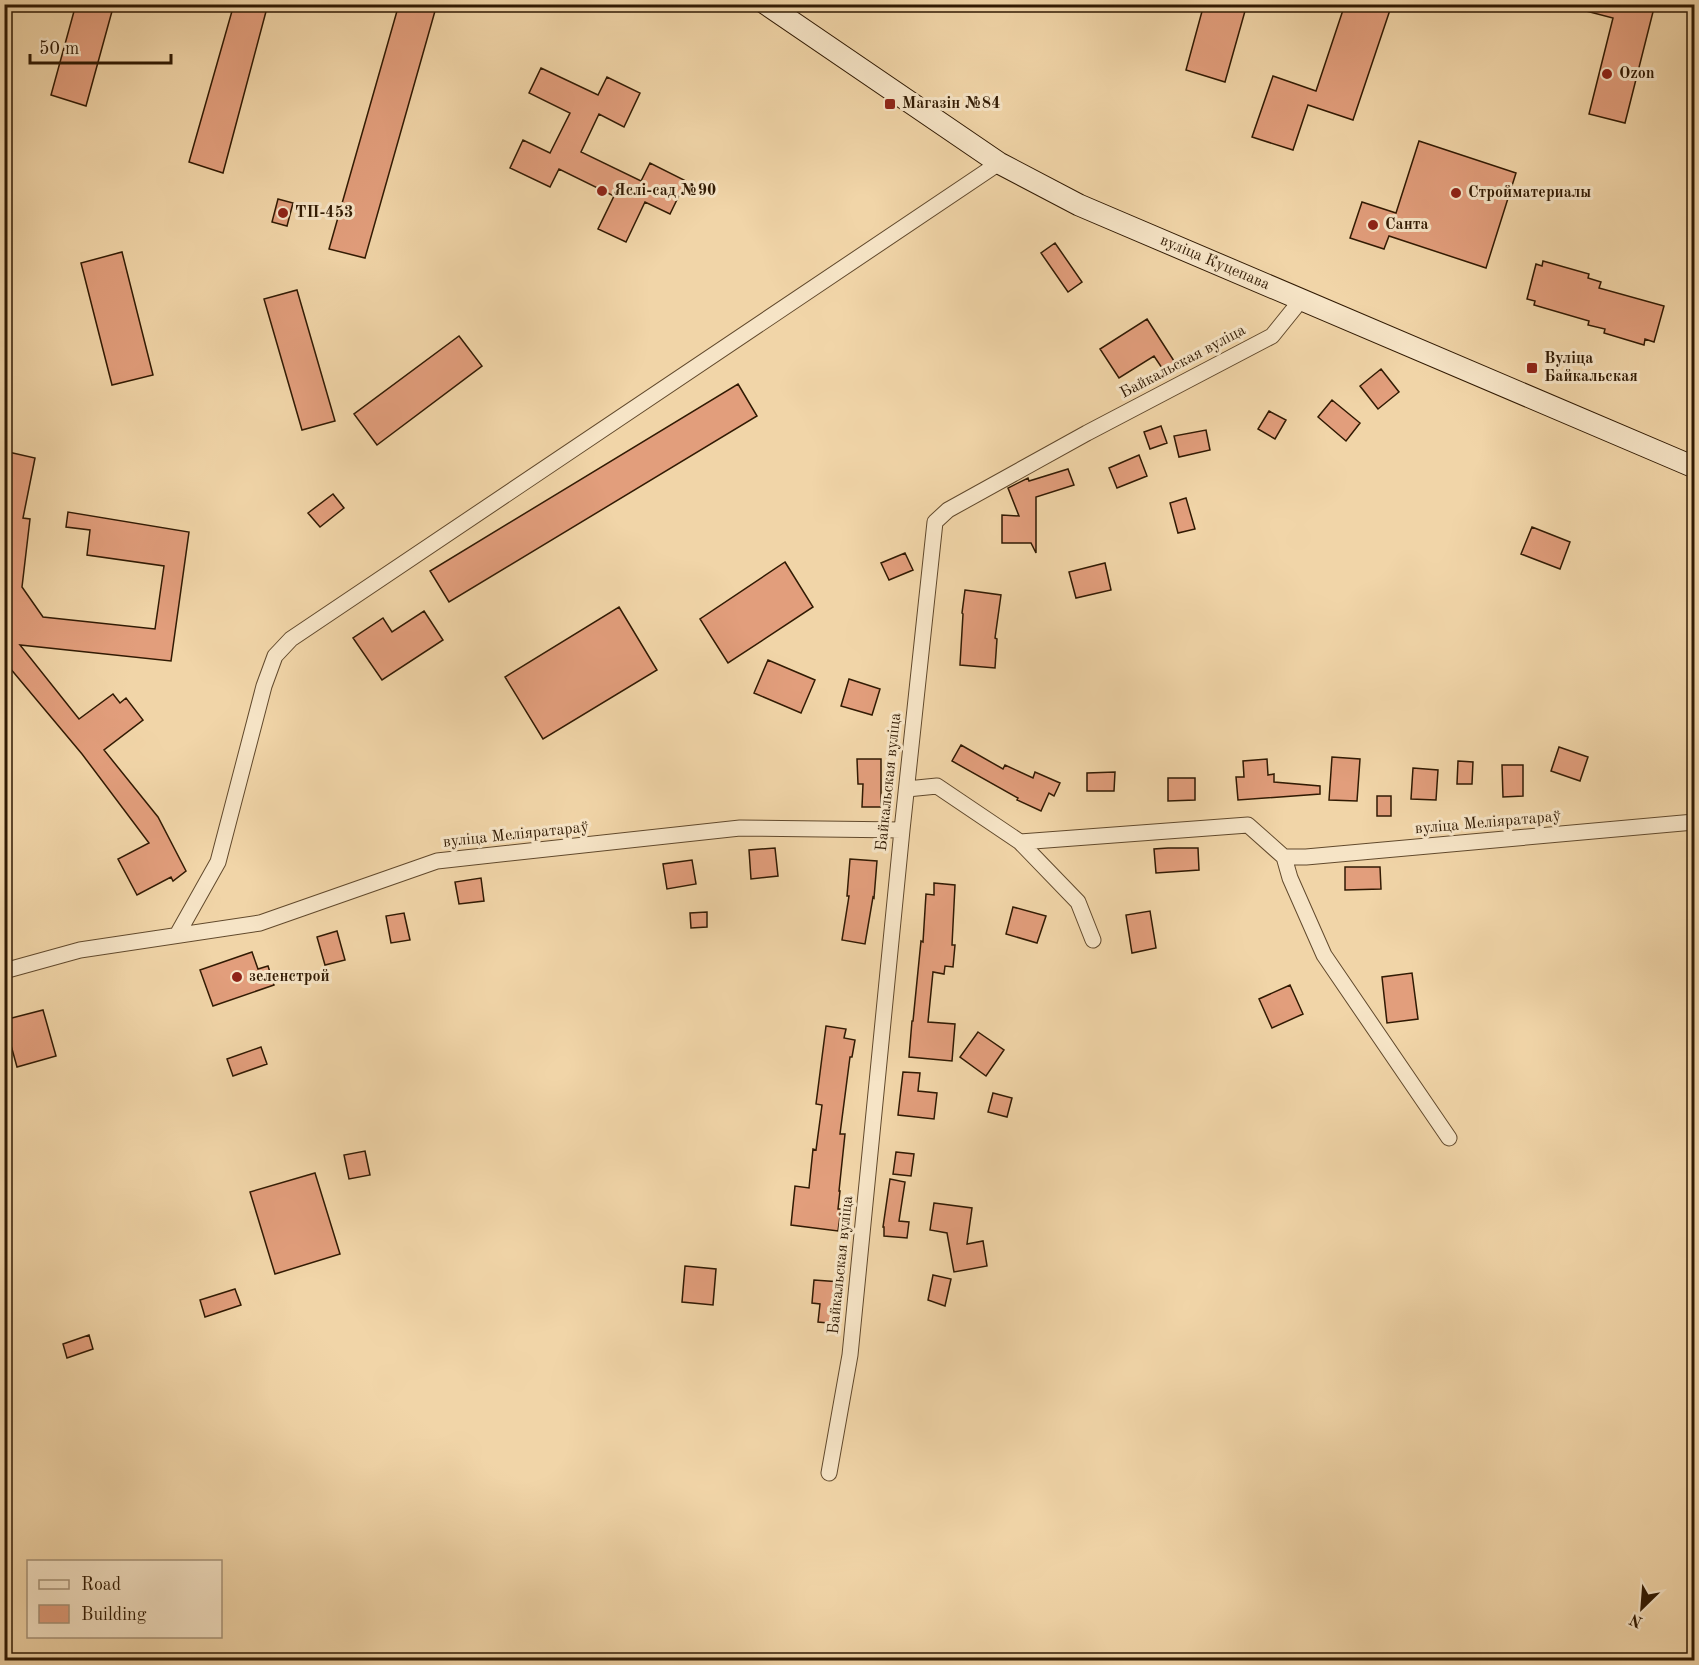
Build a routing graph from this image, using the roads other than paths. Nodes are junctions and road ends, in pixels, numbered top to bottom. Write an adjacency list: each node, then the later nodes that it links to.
1 (766, 4): 2 (main road, вуліца Куцепава)
2 (999, 163): 3 (main road, вуліца Куцепава); 10 (street)
3 (1301, 300): 4 (main road, вуліца Куцепава); 5 (street, Байкальская вуліца)
4 (1695, 467)
5 (907, 789): 7 (street, Байкальская вуліца); 8 (street)
6 (1695, 822): 9 (street, вуліца Меліяратараў)
7 (902, 830): 10 (street, вуліца Меліяратараў); 14 (street, Байкальская вуліца)
8 (1020, 842): 9 (street); 11 (street)
9 (1284, 857): 13 (street)
10 (177, 935): 12 (street, вуліца Меліяратараў)
11 (1093, 940)
12 (4, 971)
13 (1449, 1138)
14 (829, 1473)

